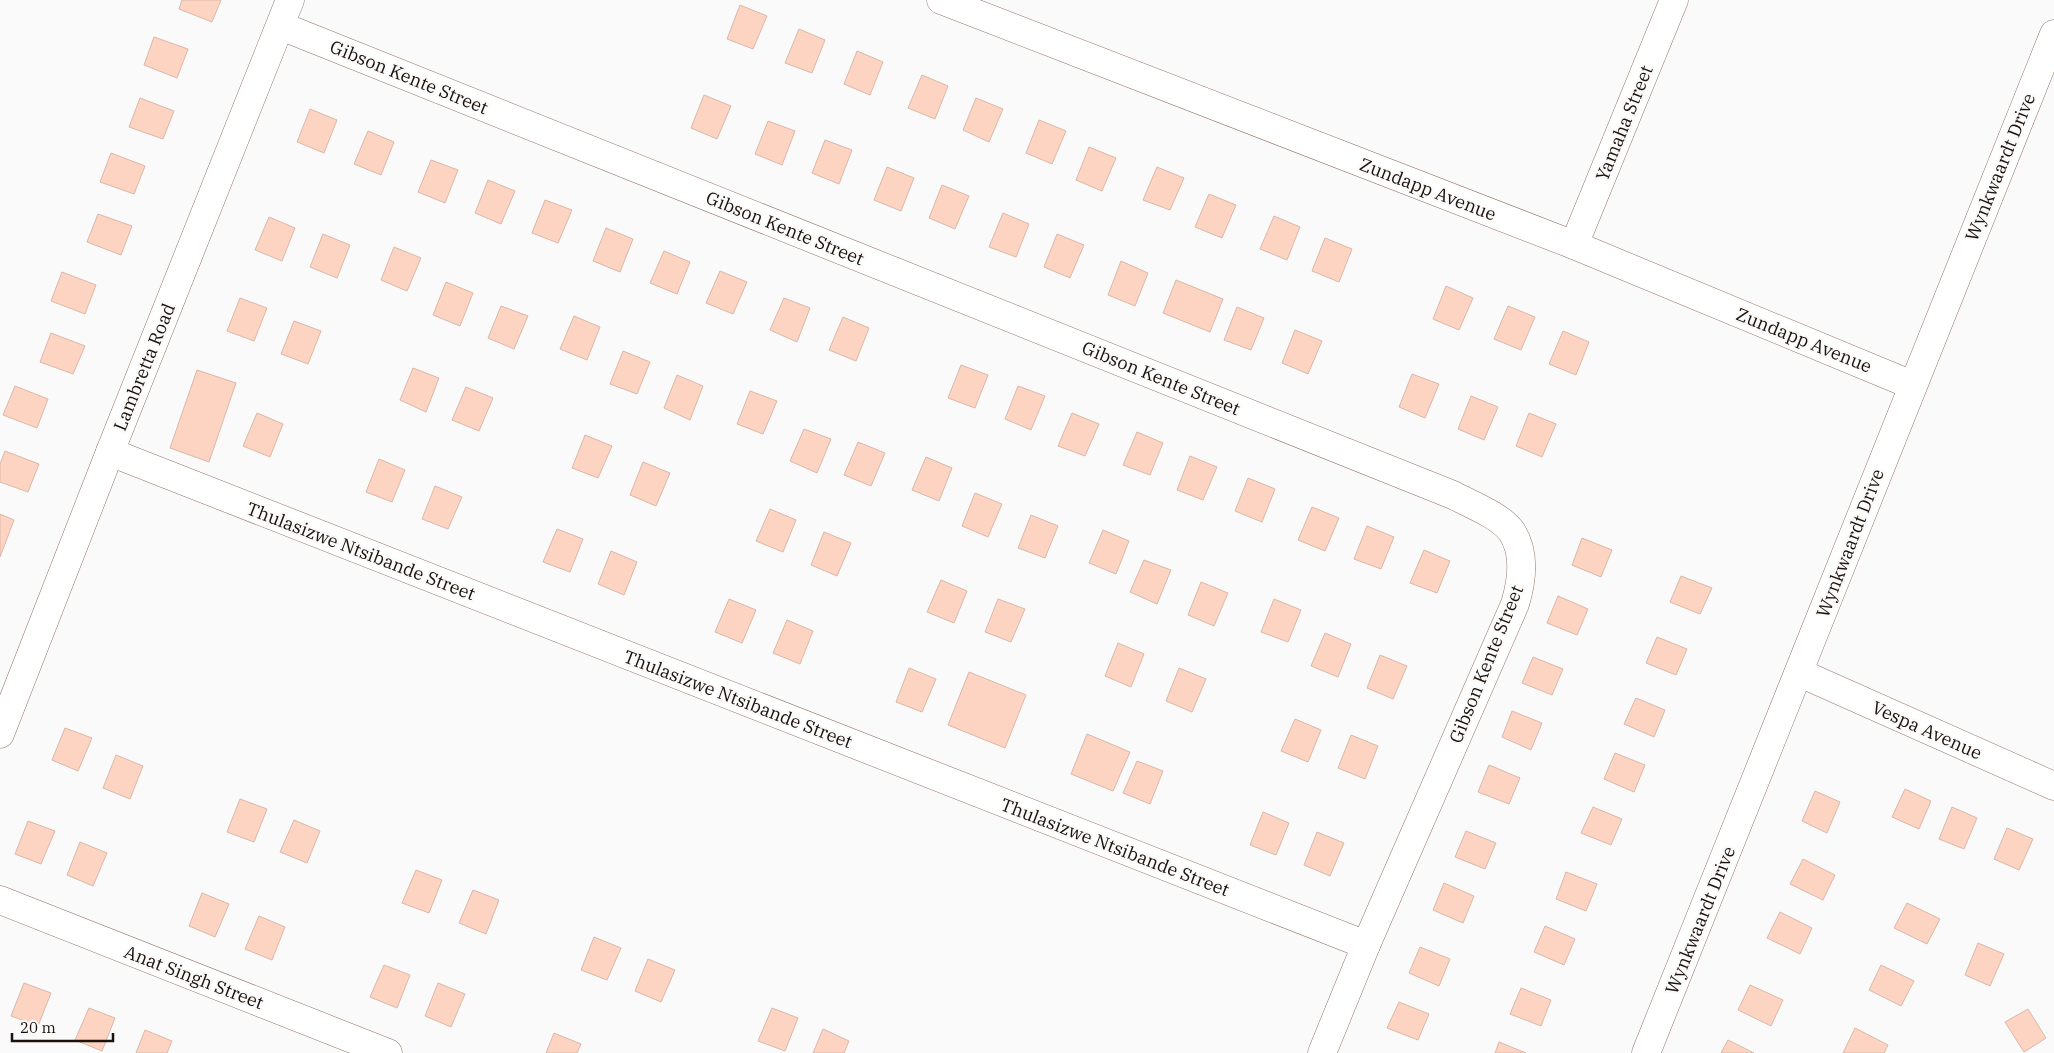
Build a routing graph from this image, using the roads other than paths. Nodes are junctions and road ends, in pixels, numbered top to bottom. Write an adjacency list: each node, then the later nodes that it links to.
1 (290, 0): 4 (street, Lambretta Road)
2 (941, 0): 6 (street, Zundapp Avenue)
3 (1674, 0): 6 (street, Yamaha Street)
4 (281, 26): 8 (street, Lambretta Road); 13 (street, Gibson Kente Street)
5 (2054, 34): 7 (street, Wynkwaardt Drive)
6 (1574, 245): 7 (street, Zundapp Avenue)
7 (1912, 385): 9 (street, Wynkwaardt Drive)
8 (110, 452): 10 (street, Lambretta Road); 13 (street, Thulasizwe Ntsibande Street)
9 (1800, 673): 11 (street, Vespa Avenue); 16 (street, Wynkwaardt Drive)
10 (0, 734)
11 (2054, 786)
12 (0, 900): 14 (street, Anat Singh Street)
13 (1366, 946): 15 (street, Gibson Kente Street)
14 (388, 1053)
15 (1322, 1053)
16 (1646, 1053)

